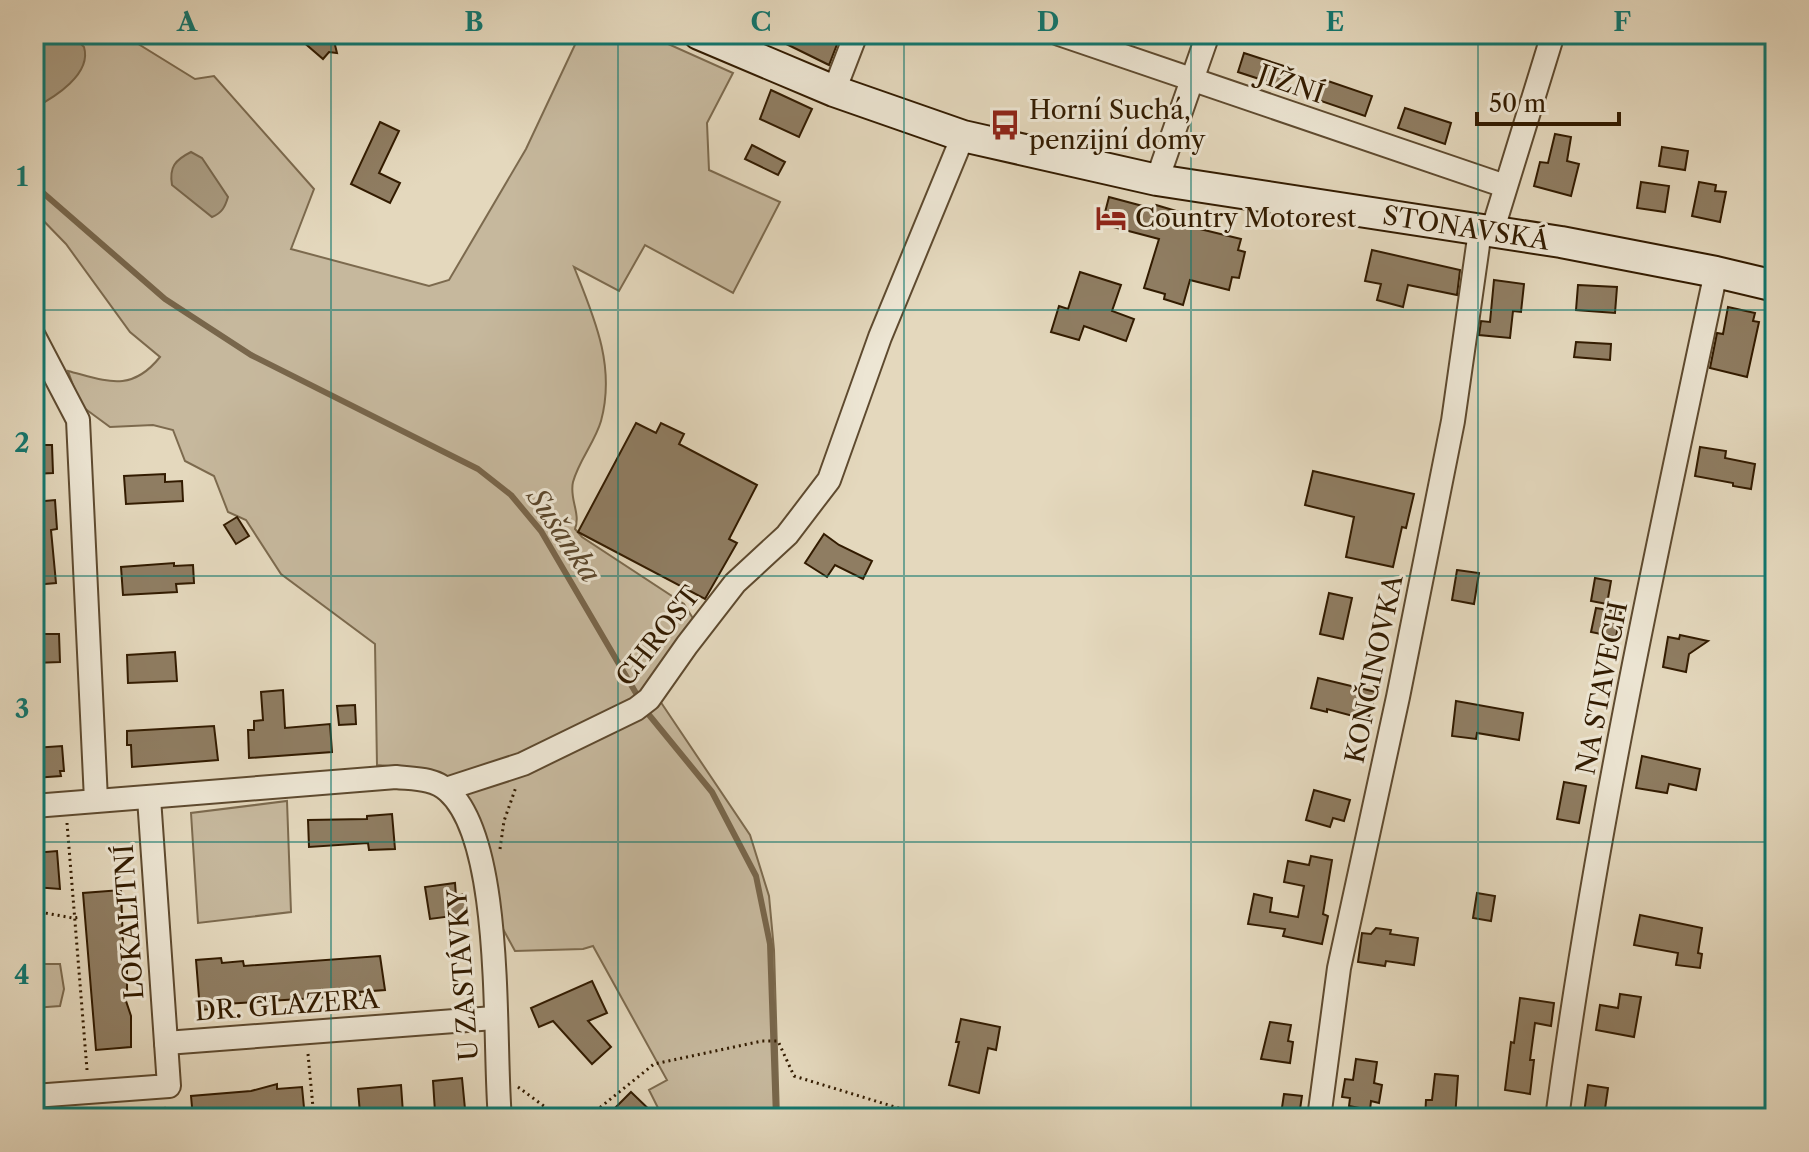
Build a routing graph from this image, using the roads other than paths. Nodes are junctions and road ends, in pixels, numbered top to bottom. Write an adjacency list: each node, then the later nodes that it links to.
1 (699, 34): 7 (main road, STONAVSKÁ)
2 (856, 34): 7 (street)
3 (1059, 34): 6 (street, JIŽNÍ)
4 (1208, 34): 6 (street)
5 (1553, 34): 10 (street, KONČINOVKA)
6 (1192, 80): 9 (street); 10 (street, JIŽNÍ)
7 (834, 91): 8 (main road, STONAVSKÁ)
8 (963, 136): 9 (main road, STONAVSKÁ); 15 (street, CHROST)
9 (1157, 180): 11 (main road, STONAVSKÁ)
10 (1505, 186): 11 (street, KONČINOVKA)
11 (1486, 232): 12 (main road, STONAVSKÁ); 23 (street, KONČINOVKA)
12 (1716, 272): 13 (main road, STONAVSKÁ); 24 (street, NA STAVECH)
13 (1775, 286)
14 (34, 336): 17 (street)
15 (446, 789): 16 (street); 19 (street, U ZASTÁVKY)
16 (149, 798): 17 (street); 20 (street, LOKALITNÍ)
17 (96, 800): 18 (street)
18 (34, 806)
19 (494, 1018): 20 (street, DR. GLAZERA); 22 (street, U ZASTÁVKY)
20 (166, 1043): 21 (street, DR. GLAZERA)
21 (34, 1096)
22 (500, 1118)
23 (1319, 1118)
24 (1557, 1118)

